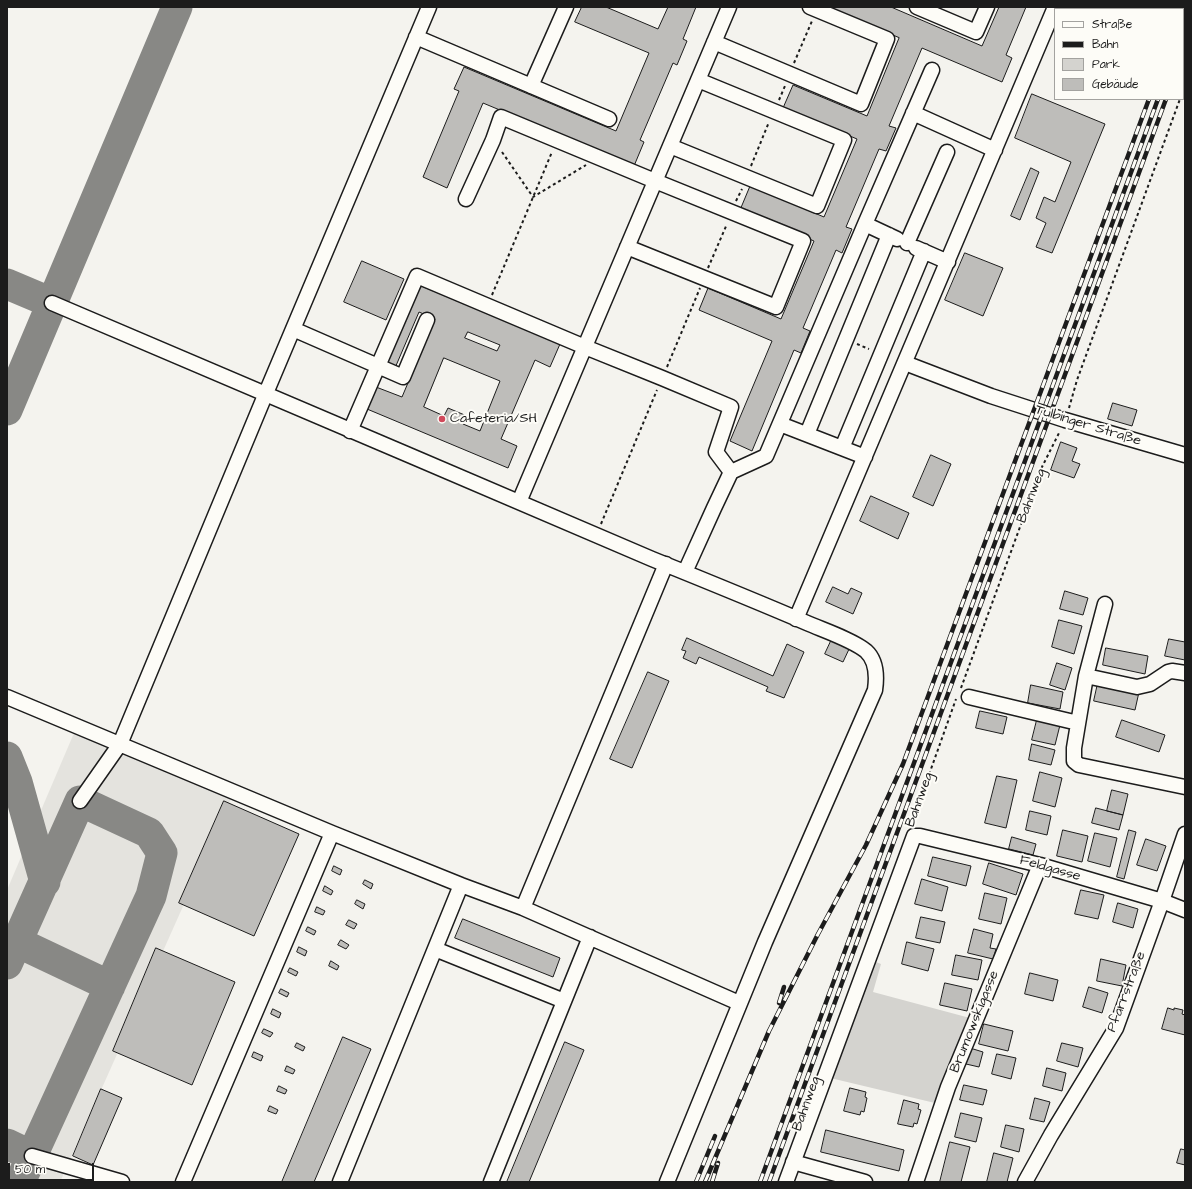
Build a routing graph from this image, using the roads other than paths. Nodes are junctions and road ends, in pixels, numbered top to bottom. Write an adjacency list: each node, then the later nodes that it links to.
1 (429, 7): 8 (street)
2 (566, 7): 12 (street)
3 (729, 7): 9 (street)
4 (810, 7): 9 (street)
5 (917, 7): 6 (street)
6 (987, 7)
7 (1054, 12): 16 (street)
8 (416, 37): 12 (street); 28 (street)
9 (714, 42): 11 (street)
10 (932, 70): 13 (street)
11 (698, 80): 15 (street); 15 (street)
12 (531, 86): 14 (street)
13 (913, 113): 16 (street); 20 (street)
14 (609, 120)
15 (670, 146): 18 (street)
16 (995, 150): 25 (street)
17 (947, 152): 22 (street)
18 (655, 181): 19 (street); 23 (street); 23 (street)
19 (466, 199)
20 (864, 224): 21 (street); 33 (street)
21 (889, 235): 22 (street); 35 (street)
22 (907, 243): 24 (street)
23 (627, 247): 29 (street)
24 (924, 251): 25 (street); 36 (street)
25 (948, 262): 30 (street)
26 (52, 303): 32 (street)
27 (426, 320): 31 (street)
28 (293, 329): 31 (street); 32 (street)
29 (585, 347): 31 (street); 39 (street); 40 (street)
30 (905, 363): 37 (street, Tulbinger Straße); 38 (street)
31 (378, 367): 34 (street)
32 (266, 393): 34 (street); 50 (street)
33 (780, 424): 35 (street); 39 (street)
34 (350, 431): 40 (street)
35 (807, 434): 36 (street)
36 (842, 448): 38 (street)
37 (1185, 455)
38 (865, 457): 44 (street)
39 (731, 472): 42 (street)
40 (519, 502): 41 (street)
41 (666, 564): 42 (street); 59 (street)
42 (685, 572): 44 (street)
43 (1105, 604): 46 (street)
44 (796, 619): 64 (street)
45 (1185, 673): 46 (street)
46 (1086, 676): 49 (street)
47 (963, 693): 49 (street)
48 (7, 697): 50 (street)
49 (1078, 722): 51 (street)
50 (120, 744): 52 (street); 54 (street)
51 (1185, 787)
52 (80, 801)
53 (912, 831): 56 (street, Feldgasse); 66 (street, Bahnweg)
54 (332, 833): 57 (street); 68 (street)
55 (1185, 834): 58 (street, Pfarrstraße)
56 (1040, 865): 58 (street, Feldgasse); 74 (street, Brumowskigasse)
57 (461, 885): 59 (street); 62 (street)
58 (1162, 901): 60 (street, Feldgasse); 75 (street, Pfarrstraße)
59 (523, 908): 61 (street)
60 (1185, 910)
61 (590, 937): 63 (street); 64 (street)
62 (435, 948): 63 (street); 69 (street)
63 (564, 1001): 70 (street)
64 (739, 1003): 71 (street)
65 (32, 1156): 67 (street)
66 (793, 1162): 72 (street, Bahnweg); 73 (street)
67 (122, 1182)
68 (183, 1182)
69 (340, 1182)
70 (491, 1182)
71 (667, 1182)
72 (786, 1182)
73 (865, 1182)
74 (916, 1182)
75 (1025, 1182)

